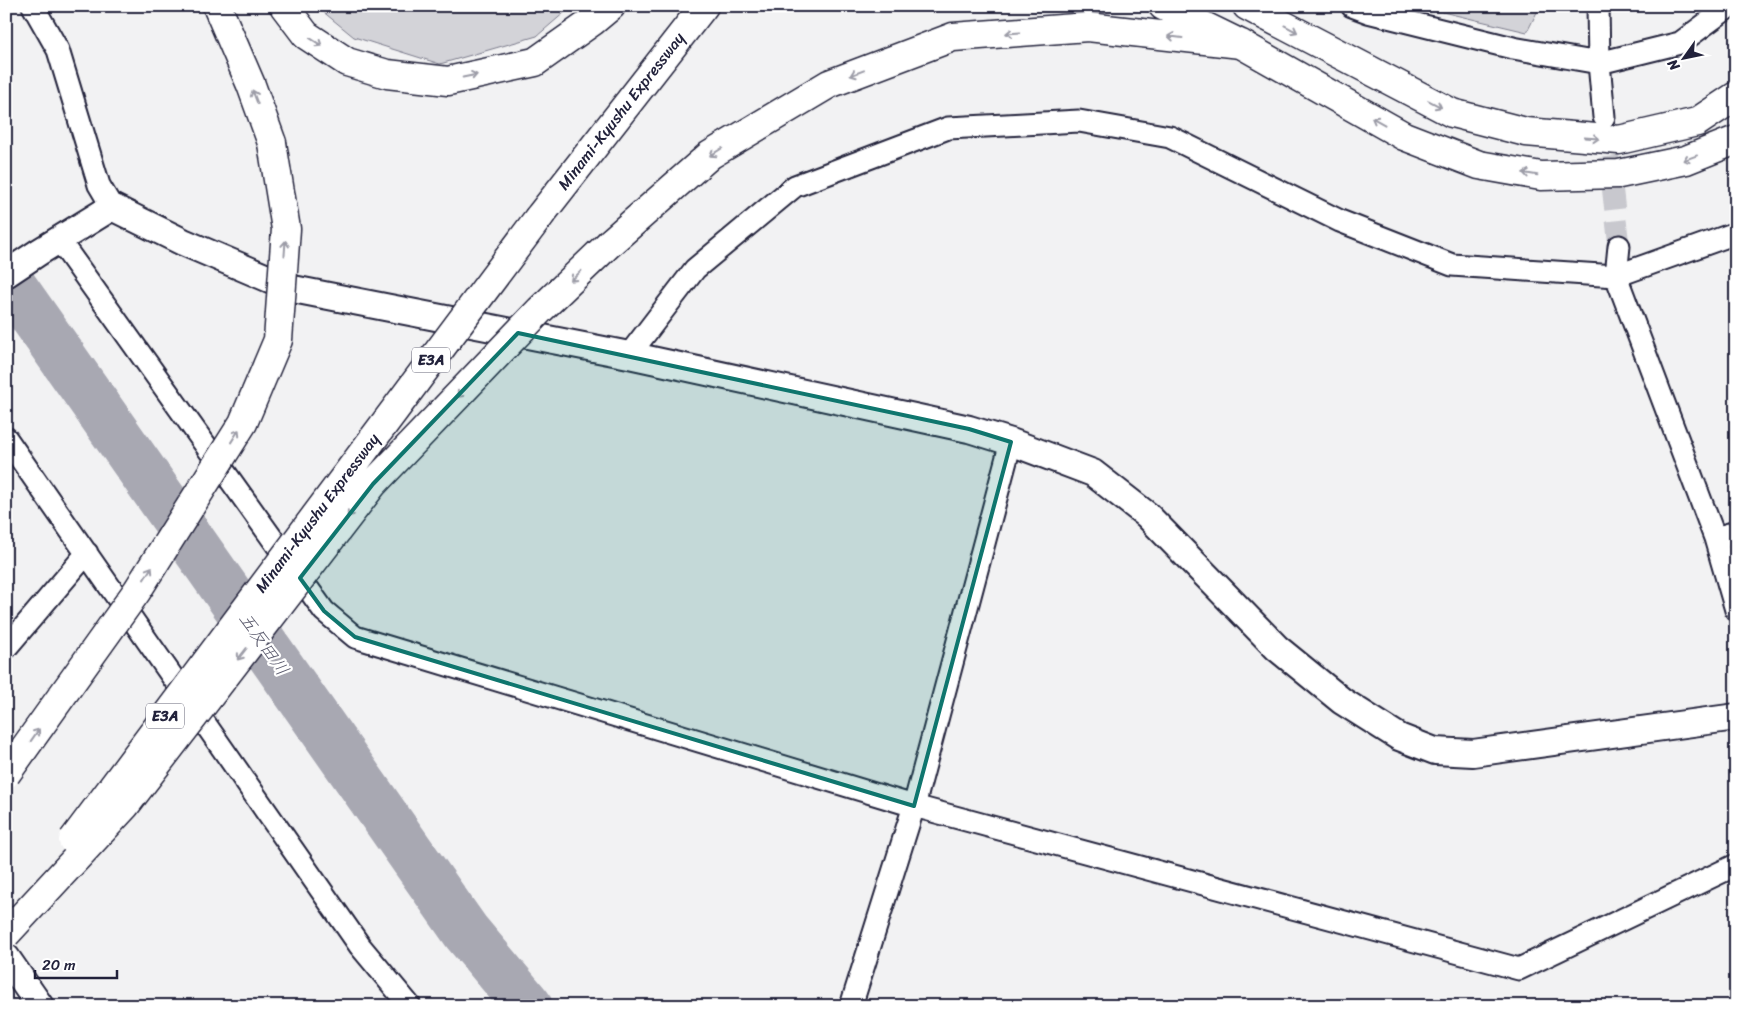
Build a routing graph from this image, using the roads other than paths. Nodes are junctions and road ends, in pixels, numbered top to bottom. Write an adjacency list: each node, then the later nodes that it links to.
1 (33, 6): 17 (street)
2 (217, 6): 33 (highway, one-way to 2, bridge)
3 (284, 6): 4 (highway, one-way to 4)
4 (611, 6)
5 (683, 6): 18 (highway, Minami-Kyushu Expressway / E3A)
6 (704, 6): 18 (highway, Minami-Kyushu Expressway / E3A)
7 (1163, 6): 12 (highway)
8 (1247, 6): 14 (highway, one-way to 14)
9 (1352, 6): 13 (street)
10 (1598, 6): 13 (street)
11 (1730, 6): 13 (street)
12 (1241, 44): 16 (highway, one-way to 12); 37 (highway, one-way to 37, bridge)
13 (1599, 62): 15 (street)
14 (1736, 96)
15 (1604, 117)
16 (1736, 140)
17 (112, 207): 20 (street); 24 (street)
18 (539, 217): 36 (highway, Minami-Kyushu Expressway / E3A, bridge)
19 (1736, 234): 23 (street)
20 (49, 246): 22 (street); 34 (street)
21 (1619, 246): 23 (street)
22 (6, 274)
23 (1616, 276): 24 (street); 28 (street)
24 (629, 355): 26 (street)
25 (6, 438): 29 (street)
26 (1011, 442): 32 (street); 34 (street)
27 (1736, 532): 28 (street)
28 (1715, 538): 30 (street)
29 (87, 553): 31 (street); 40 (street)
30 (1736, 610)
31 (6, 648)
32 (1736, 717)
33 (6, 774)
34 (914, 806): 35 (street); 41 (street)
35 (1736, 865)
36 (6, 929)
37 (6, 934)
38 (6, 957): 39 (street)
39 (40, 1006)
40 (410, 1006)
41 (850, 1006)

